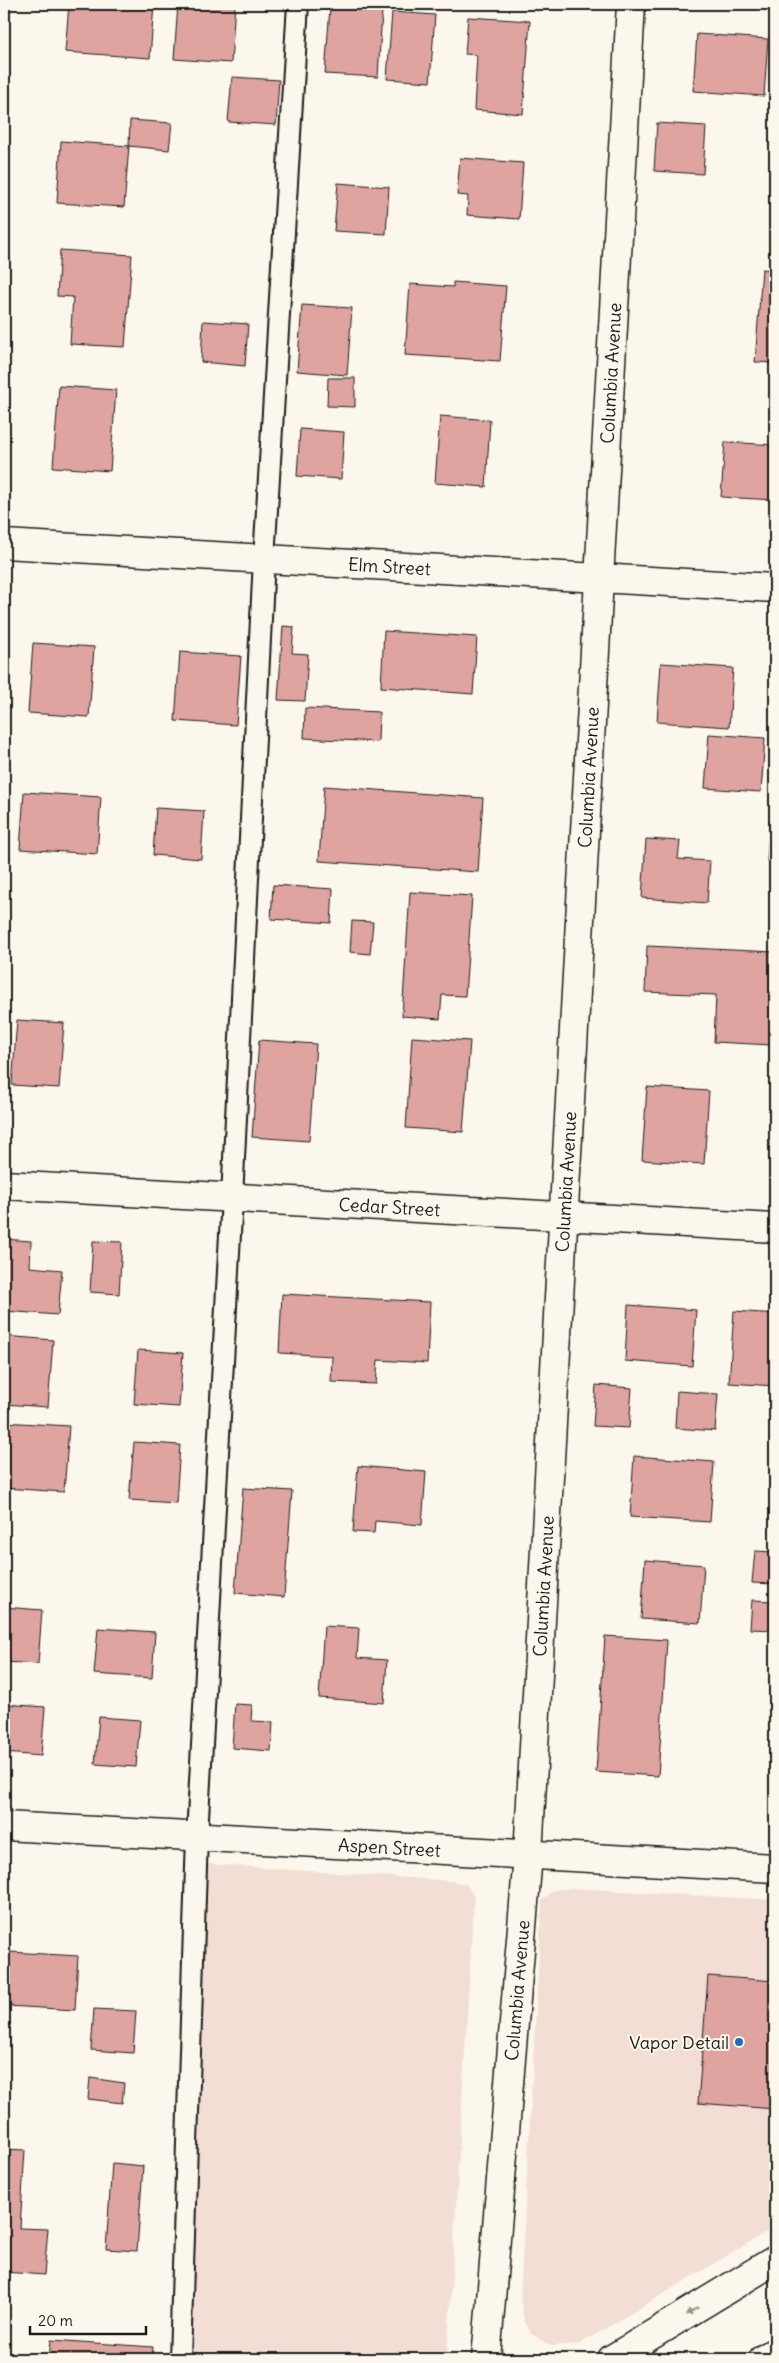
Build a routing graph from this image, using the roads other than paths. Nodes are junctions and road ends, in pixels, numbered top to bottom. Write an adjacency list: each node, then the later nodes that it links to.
1 (298, 4): 4 (lane)
2 (632, 4): 5 (street, Columbia Avenue)
3 (4, 544): 4 (street, Elm Street)
4 (264, 559): 5 (street, Elm Street); 8 (lane)
5 (600, 578): 6 (street, Elm Street); 9 (street, Columbia Avenue)
6 (775, 588)
7 (4, 1185): 8 (street, Cedar Street)
8 (232, 1198): 9 (street, Cedar Street); 12 (lane)
9 (564, 1216): 10 (street, Cedar Street); 13 (street, Columbia Avenue)
10 (775, 1228)
11 (4, 1826): 12 (street, Aspen Street)
12 (197, 1836): 13 (street, Aspen Street); 17 (lane)
13 (528, 1855): 14 (street, Aspen Street); 18 (street, Columbia Avenue)
14 (775, 1868)
15 (775, 2260): 19 (street, one-way to 19)
16 (775, 2352): 20 (street)
17 (180, 2359)
18 (486, 2359)
19 (612, 2359)
20 (763, 2359)

